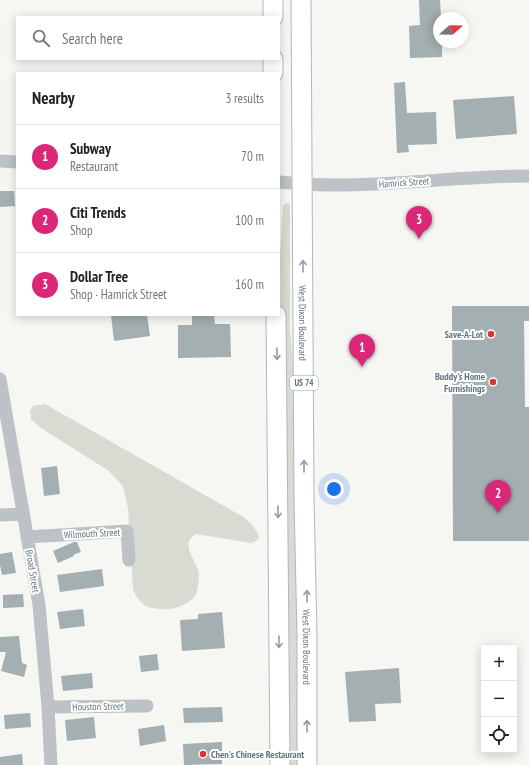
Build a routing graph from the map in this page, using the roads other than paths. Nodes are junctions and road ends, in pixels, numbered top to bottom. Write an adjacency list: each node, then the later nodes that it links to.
1 (273, 0): 3 (highway)
2 (301, 0): 10 (highway, West Dixon Boulevard / US 74)
3 (273, 16)
4 (273, 60): 5 (highway)
5 (273, 72)
6 (0, 161): 7 (street)
7 (16, 162)
8 (529, 176): 10 (street, Hamrick Street)
9 (280, 182): 10 (street, Hamrick Street)
10 (302, 184): 21 (highway, West Dixon Boulevard / US 74, one-way to 10)
11 (276, 316): 20 (highway, US 74, one-way to 20)
12 (0, 379): 13 (street, Broad Street)
13 (23, 514): 14 (street); 15 (street, Broad Street)
14 (0, 515)
15 (27, 537): 16 (street, Wilmouth Street); 18 (street, Broad Street)
16 (128, 560)
17 (147, 706): 18 (street, Houston Street)
18 (48, 707): 19 (street, Broad Street)
19 (51, 765)
20 (280, 765)
21 (307, 765)

